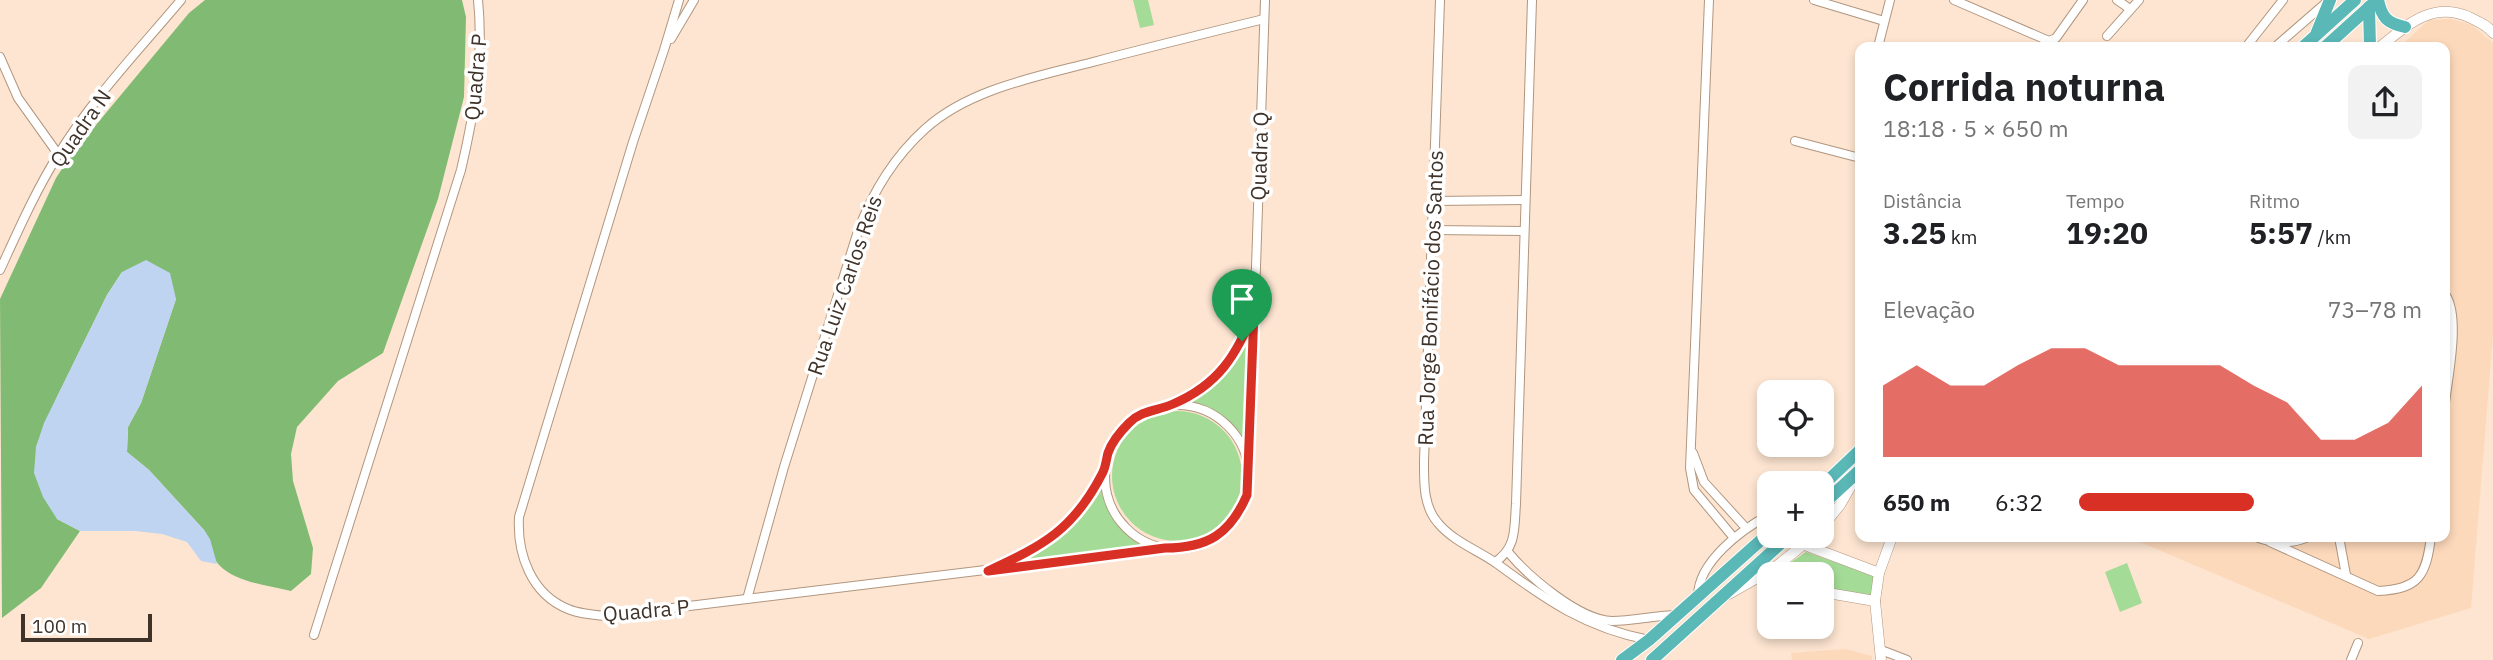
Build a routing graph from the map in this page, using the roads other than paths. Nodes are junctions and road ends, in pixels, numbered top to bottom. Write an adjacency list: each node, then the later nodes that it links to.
1 (181, 0): 37 (street, Quadra N)
2 (478, 0): 88 (street, Quadra P)
3 (679, 0): 34 (street, Quadra P)
4 (694, 0): 34 (street)
5 (1265, 0): 21 (street, Quadra Q)
6 (1440, 0): 40 (street, Rua Jorge Bonifácio dos Santos)
7 (1532, 0): 39 (street)
8 (1709, 0): 48 (street)
9 (1814, 0): 22 (street)
10 (1890, 0): 22 (street)
11 (1954, 0): 12 (street)
12 (2082, 0)
13 (2117, 0): 20 (street)
14 (2139, 0): 20 (street)
15 (2269, 0): 19 (street)
16 (2330, 0): 25 (highway); 29 (street)
17 (2356, 0): 25 (highway)
18 (2375, 2): 23 (highway); 31 (highway); 32 (highway)
19 (2280, 4): 28 (street)
20 (2130, 9): 26 (street)
21 (1264, 19): 45 (street, Quadra Q); 83 (street, Rua Luiz Carlos Reis)
22 (1884, 21): 27 (street)
23 (2405, 27): 24 (street); 33 (street)
24 (2492, 29)
25 (2316, 35): 30 (highway)
26 (2107, 36)
27 (1879, 42)
28 (2250, 42)
29 (2281, 42)
30 (2308, 42)
31 (2331, 42)
32 (2371, 42)
33 (2387, 42)
34 (664, 50): 83 (street, Quadra P)
35 (0, 57): 37 (street)
36 (1795, 141): 38 (street)
37 (58, 154): 43 (street, Quadra N)
38 (1855, 157)
39 (1524, 200): 40 (street); 42 (street)
40 (1433, 201): 41 (street, Rua Jorge Bonifácio dos Santos)
41 (1433, 230): 42 (street); 75 (street, Rua Jorge Bonifácio dos Santos)
42 (1523, 231): 74 (street)
43 (0, 270)
44 (2450, 304): 46 (street)
45 (1254, 311): 47 (street); 51 (street)
46 (2450, 354)
47 (1171, 405): 50 (street); 51 (street)
48 (1691, 447): 52 (street); 55 (street)
49 (1855, 455): 53 (highway)
50 (1104, 470): 70 (street); 76 (street)
51 (1249, 474): 70 (street)
52 (1699, 474): 55 (street); 59 (street)
53 (1834, 475)
54 (1855, 475): 57 (highway)
55 (1691, 479): 61 (street)
56 (1855, 479): 58 (street)
57 (1834, 494)
58 (1834, 512)
59 (1736, 516): 61 (street); 62 (street)
60 (1757, 522): 62 (street)
61 (1725, 527): 63 (street)
62 (1746, 528): 63 (street)
63 (1734, 538): 82 (street)
64 (1890, 542): 77 (street)
65 (2270, 542): 66 (street); 78 (street)
66 (2289, 542)
67 (2340, 542): 78 (street)
68 (2430, 542): 78 (street)
69 (1757, 544): 82 (highway)
70 (1165, 548): 76 (street, Quadra P)
71 (1776, 548): 84 (highway)
72 (1801, 548): 79 (street)
73 (1813, 548): 77 (street)
74 (1508, 552): 75 (street); 81 (street)
75 (1495, 562): 81 (street, Rua Jorge Bonifácio dos Santos)
76 (988, 571): 83 (street, Quadra P)
77 (1879, 573): 85 (street)
78 (2346, 575)
79 (1756, 581): 84 (street)
80 (1834, 594): 85 (street)
81 (1552, 597): 87 (street)
82 (1698, 597): 86 (highway)
83 (747, 599)
84 (1719, 599): 93 (highway)
85 (1875, 601): 91 (street)
86 (1678, 615): 87 (street); 89 (highway)
87 (1588, 619): 89 (street)
88 (314, 635)
89 (1649, 640): 92 (highway)
90 (2358, 643): 95 (street)
91 (1881, 655): 94 (street)
92 (1622, 660)
93 (1652, 660)
94 (1907, 660)
95 (2351, 660)

